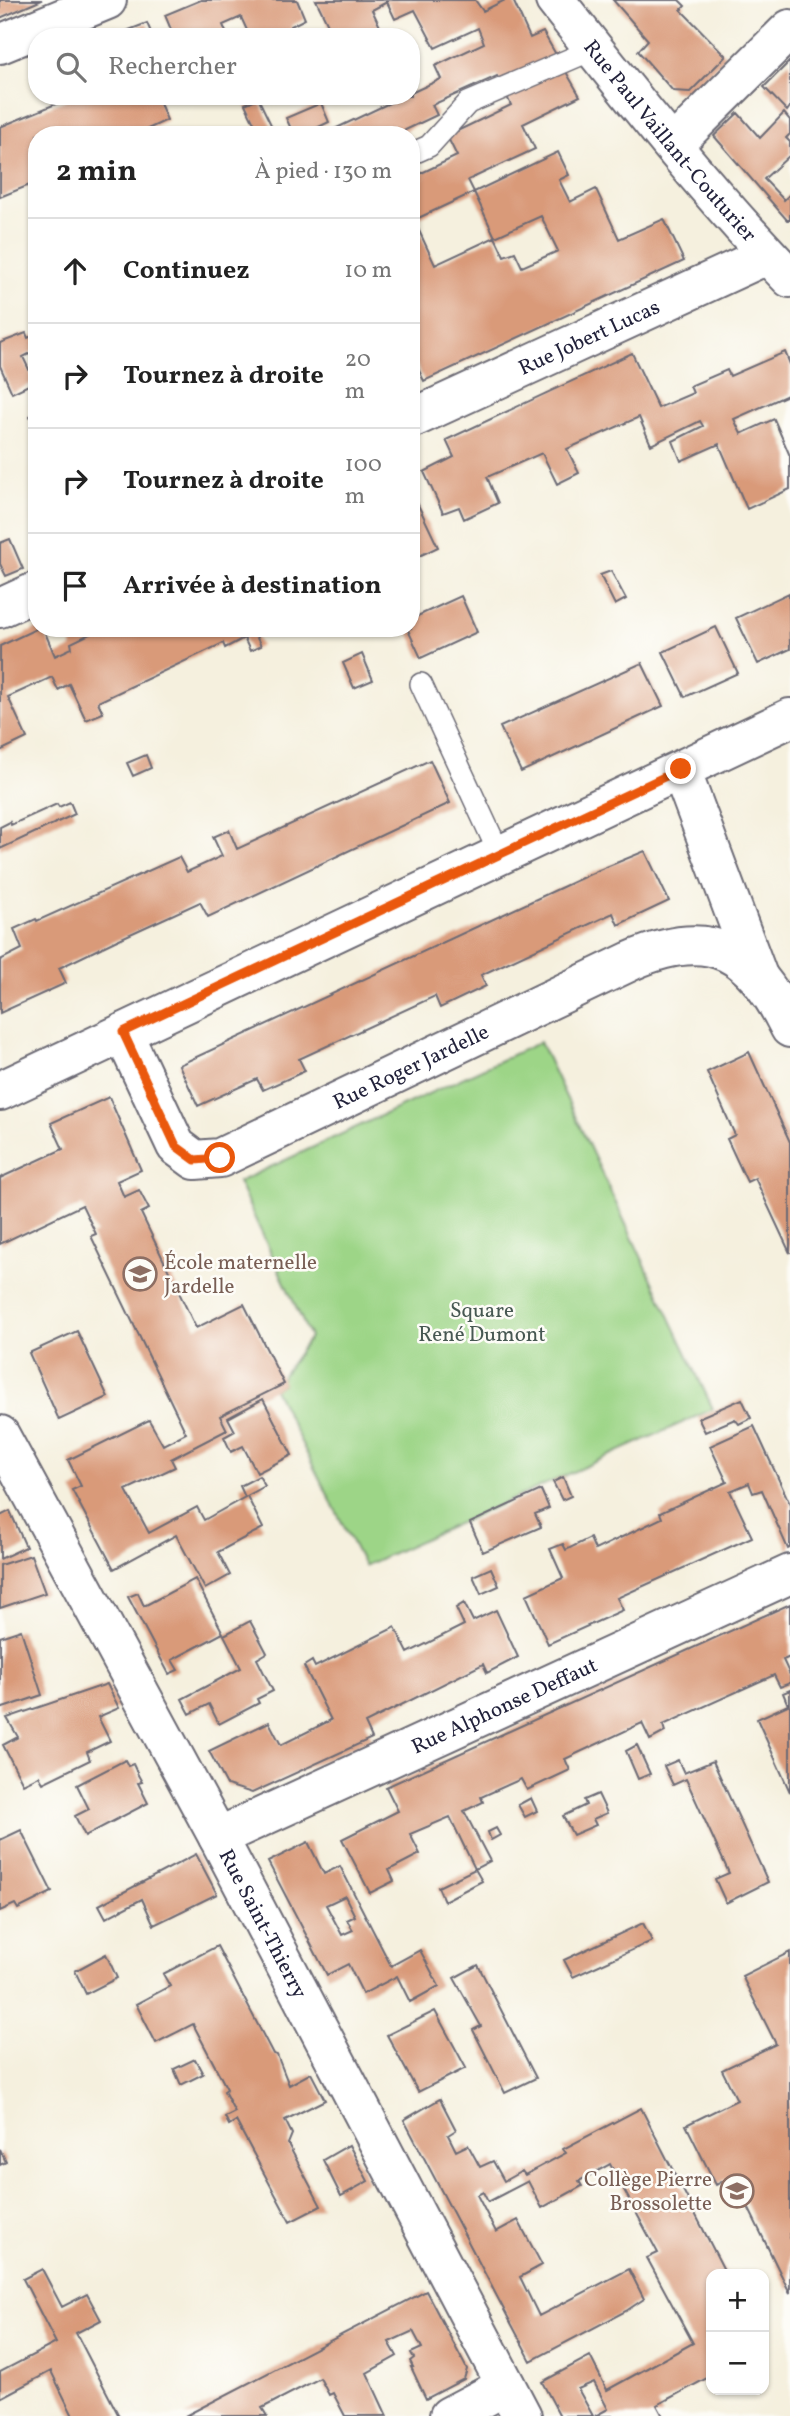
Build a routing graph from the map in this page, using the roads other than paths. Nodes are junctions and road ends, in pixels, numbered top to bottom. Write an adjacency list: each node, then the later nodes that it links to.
1 (107, 0): 3 (street)
2 (555, 0): 7 (street, Rue Paul Vaillant-Couturier)
3 (39, 28)
4 (790, 29): 8 (street)
5 (28, 32): 6 (street)
6 (0, 44)
7 (594, 49): 8 (street, Rue Paul Vaillant-Couturier); 9 (lane)
8 (673, 145): 10 (street, Rue Paul Vaillant-Couturier)
9 (420, 150)
10 (782, 267): 11 (street, Rue Jobert Lucas)
11 (420, 415)
12 (28, 595): 13 (street)
13 (0, 608)
14 (421, 684): 17 (lane)
15 (790, 718): 16 (street)
16 (681, 769): 17 (street); 18 (street, Rue Roger Jardelle)
17 (500, 855): 20 (street)
18 (758, 976): 19 (street, Rue Roger Jardelle); 20 (street, Rue Roger Jardelle)
19 (790, 1028)
20 (123, 1032): 21 (street)
21 (0, 1091)
22 (0, 1435): 24 (street, Rue Saint-Thierry)
23 (790, 1574): 24 (street, Rue Alphonse Deffaut)
24 (218, 1837): 25 (street, Rue Saint-Thierry)
25 (514, 2401): 26 (street)
26 (449, 2416)

